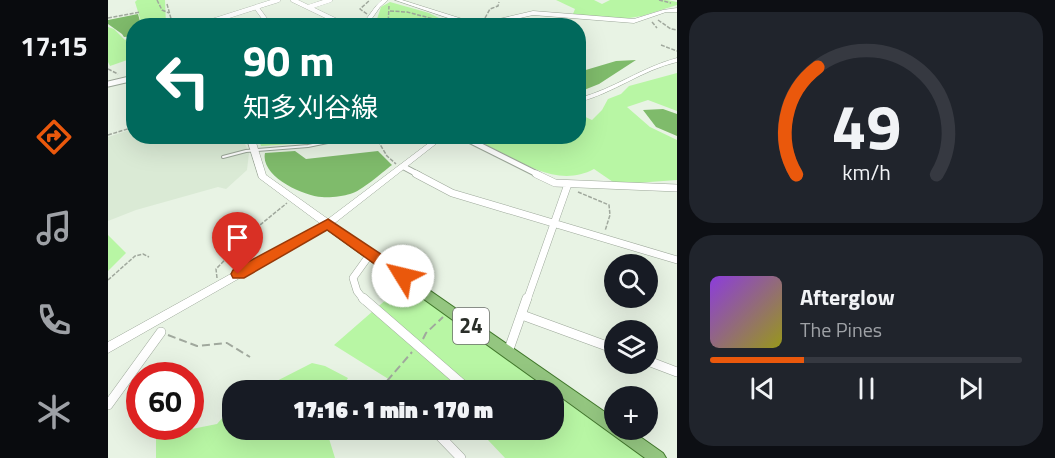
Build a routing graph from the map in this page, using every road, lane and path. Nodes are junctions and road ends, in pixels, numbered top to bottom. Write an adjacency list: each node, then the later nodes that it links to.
1 (157, 0): 17 (path)
2 (278, 0): 12 (street)
3 (293, 0): 13 (street)
4 (330, 0): 13 (street)
5 (370, 0): 18 (path)
6 (397, 0): 28 (street)
7 (659, 0): 10 (path)
8 (388, 2): 15 (path); 18 (street)
9 (499, 2): 29 (path)
10 (672, 3)
11 (167, 4): 17 (path)
12 (256, 7): 22 (street); 23 (street)
13 (309, 7): 24 (street)
14 (677, 10): 19 (street)
15 (390, 11): 26 (path); 27 (path)
16 (140, 12): 20 (path)
17 (170, 13): 21 (path)
18 (373, 14): 25 (street)
19 (653, 16): 33 (street); 35 (path)
20 (108, 18)
21 (171, 18)
22 (222, 18)
23 (264, 18)
24 (331, 18)
25 (371, 18)
26 (389, 18)
27 (428, 18)
28 (450, 18)
29 (486, 18)
30 (510, 18): 31 (street)
31 (582, 18)
32 (586, 18): 33 (street)
33 (645, 20): 34 (path)
34 (657, 28)
35 (677, 30)
36 (661, 45): 37 (path)
37 (677, 51)
38 (677, 60): 41 (street)
39 (126, 80): 40 (street)
40 (108, 84)
41 (586, 97)
42 (126, 129): 43 (path)
43 (108, 135)
44 (252, 144): 49 (street)
45 (318, 144): 49 (lane)
46 (380, 144): 51 (path)
47 (433, 144): 51 (street)
48 (477, 144): 52 (street)
49 (254, 150): 50 (lane); 54 (street)
50 (223, 157)
51 (404, 167): 55 (street); 56 (street)
52 (567, 186): 53 (street); 55 (street); 57 (path)
53 (677, 188)
54 (293, 200): 56 (street); 62 (path)
55 (555, 223): 57 (street); 63 (street)
56 (328, 224): 58 (main road, 24); 62 (street)
57 (603, 238): 60 (street)
58 (371, 253): 67 (main road, 24); 71 (street)
59 (149, 257): 61 (path)
60 (677, 261)
61 (108, 280)
62 (221, 284): 66 (street)
63 (522, 315): 65 (street); 67 (street)
64 (161, 332): 68 (path); 72 (street)
65 (604, 345)
66 (108, 348)
67 (508, 352): 73 (main road, 24)
68 (250, 357)
69 (658, 365): 70 (street)
70 (677, 372)
71 (458, 380)
72 (108, 405)
73 (604, 420)
74 (444, 440): 76 (street)
75 (633, 440): 77 (main road, 24)
76 (461, 458)
77 (658, 458)

